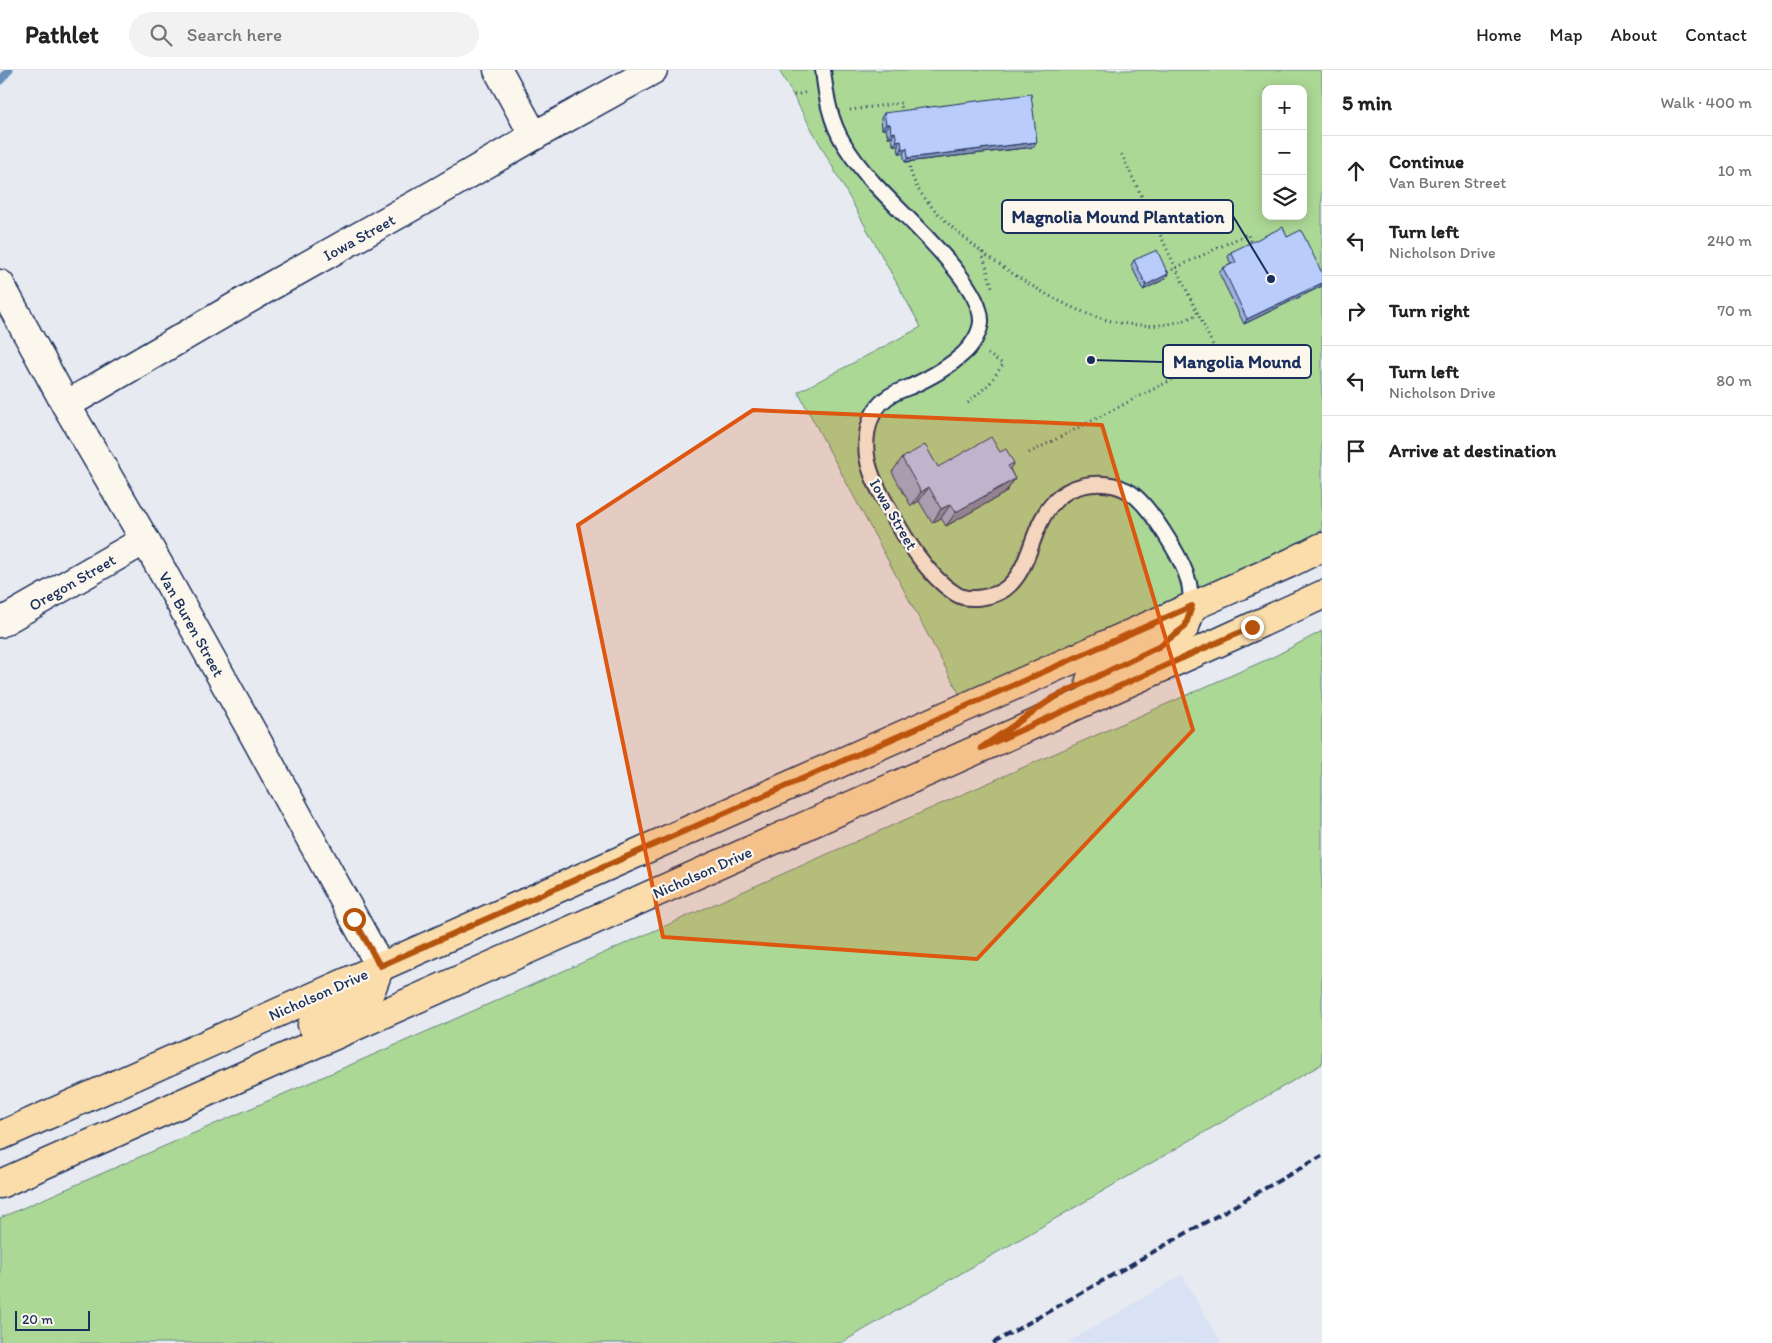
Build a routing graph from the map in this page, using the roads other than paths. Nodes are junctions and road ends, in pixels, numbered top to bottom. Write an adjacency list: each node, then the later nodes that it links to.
1 (498, 70): 4 (street)
2 (653, 70): 4 (street, Iowa Street)
3 (823, 70): 10 (lane, Iowa Street)
4 (534, 136): 6 (street, Iowa Street)
5 (0, 284): 6 (street, Van Buren Street)
6 (66, 405): 7 (street, Van Buren Street)
7 (144, 540): 11 (street, Oregon Street); 13 (street, Van Buren Street)
8 (1322, 547): 10 (main road, Nicholson Drive)
9 (1322, 595): 12 (main road, Nicholson Drive)
10 (1192, 606): 12 (main road); 13 (main road, Nicholson Drive)
11 (0, 624)
12 (981, 748): 14 (main road, Nicholson Drive)
13 (380, 966): 14 (main road); 15 (main road, Nicholson Drive)
14 (162, 1112): 16 (main road, Nicholson Drive)
15 (0, 1136)
16 (0, 1184)

